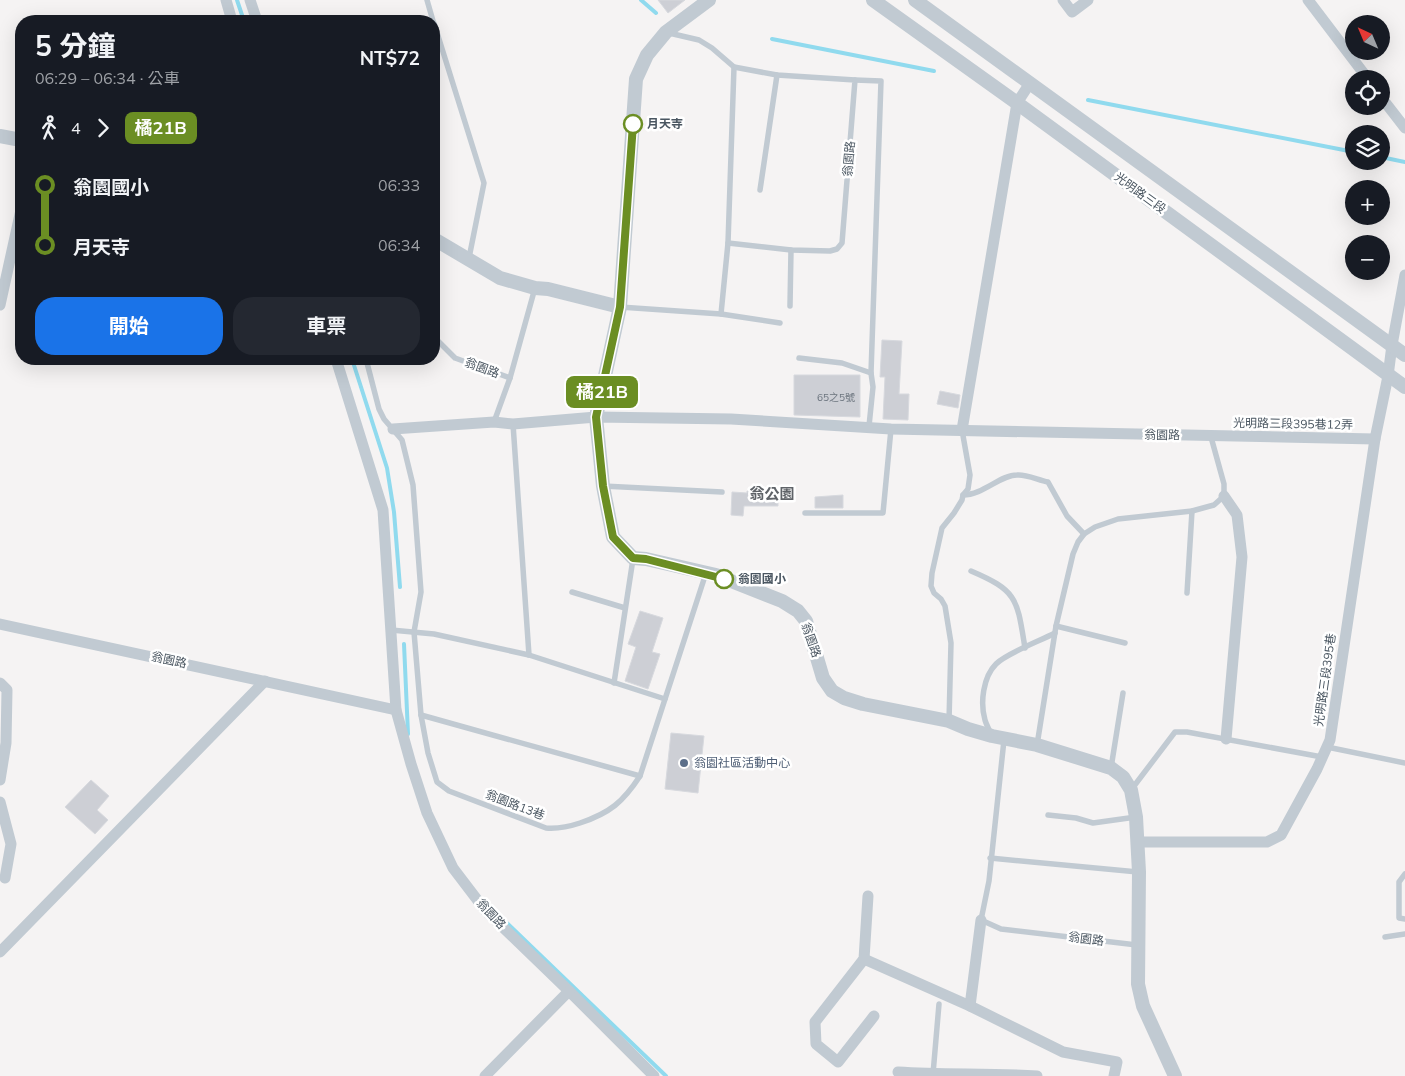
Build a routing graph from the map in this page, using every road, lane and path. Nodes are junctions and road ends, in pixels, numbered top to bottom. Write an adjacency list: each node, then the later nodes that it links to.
1 (226, 0): 10 (street)
2 (250, 0): 11 (street)
3 (427, 0): 12 (lane)
4 (709, 0): 13 (street)
5 (873, 0): 20 (street, 光明路三段)
6 (915, 0): 19 (street, 光明路三段)
7 (1063, 0): 8 (street)
8 (1088, 0)
9 (1308, 0): 16 (street)
10 (230, 15)
11 (255, 15)
12 (432, 15)
13 (666, 32): 15 (lane); 35 (street)
14 (440, 41): 30 (lane)
15 (734, 67): 17 (lane); 28 (lane)
16 (1361, 70)
17 (777, 75): 18 (lane); 25 (lane)
18 (856, 80): 29 (lane, 翁園路); 44 (lane)
19 (1030, 83): 20 (street); 39 (street, 光明路三段)
20 (1017, 103): 45 (street, 光明路三段); 54 (street)
21 (1390, 109): 22 (street)
22 (1405, 128)
23 (0, 136): 24 (street)
24 (15, 139)
25 (760, 190)
26 (15, 237): 33 (street)
27 (440, 242): 30 (street)
28 (728, 244): 29 (lane, 翁園路); 36 (lane)
29 (791, 250): 34 (lane)
30 (468, 260): 32 (street)
31 (1405, 275): 39 (street)
32 (535, 288): 35 (street); 46 (lane, 翁園路)
33 (0, 305)
34 (790, 306)
35 (620, 307): 36 (lane); 48 (street)
36 (720, 314): 37 (lane)
37 (780, 323)
38 (440, 343): 46 (lane, 翁園路)
39 (1392, 345): 40 (street, 光明路三段); 45 (street)
40 (1405, 355)
41 (799, 358): 44 (lane)
42 (338, 365): 72 (street, 翁園路)
43 (368, 365): 52 (lane, 翁園路13巷)
44 (871, 373): 51 (lane)
45 (1388, 376): 47 (street, 光明路三段); 56 (street, 光明路三段395巷)
46 (510, 378): 49 (lane, 翁園路)
47 (1405, 388)
48 (596, 417): 50 (street, 翁園路); 51 (street, 翁園路); 57 (street)
49 (494, 422): 50 (street, 翁園路); 52 (street, 翁園路)
50 (513, 424): 77 (lane)
51 (868, 426): 53 (street, 翁園路)
52 (393, 429): 73 (lane, 翁園路13巷)
53 (891, 429): 54 (street, 翁園路); 62 (lane)
54 (962, 430): 55 (street, 翁園路); 59 (lane)
55 (1211, 436): 56 (street, 光明路三段395巷12弄); 60 (lane)
56 (1375, 439): 89 (street, 光明路三段395巷)
57 (603, 486): 58 (lane); 64 (street)
58 (722, 492)
59 (962, 495): 63 (lane); 85 (lane)
60 (1224, 496): 61 (lane); 87 (street)
61 (1192, 511): 63 (lane); 68 (lane)
62 (805, 513)
63 (1084, 534): 71 (lane)
64 (633, 558): 66 (street, 翁園路); 69 (lane)
65 (970, 571): 76 (lane)
66 (706, 573): 82 (lane, 翁園路13巷); 85 (street, 翁園路)
67 (572, 592): 69 (lane)
68 (1187, 593)
69 (625, 608): 80 (lane)
70 (0, 624): 78 (street, 翁園路)
71 (1056, 626): 74 (lane); 75 (lane)
72 (391, 630): 73 (lane); 83 (street, 翁園路)
73 (414, 632): 77 (lane); 84 (lane, 翁園路13巷)
74 (1055, 633): 76 (lane); 88 (lane)
75 (1125, 643)
76 (1025, 648): 86 (lane)
77 (529, 655): 80 (lane)
78 (265, 681): 83 (street, 翁園路); 109 (street)
79 (0, 683): 93 (street)
80 (614, 683): 82 (lane)
81 (1123, 693): 91 (lane)
82 (665, 700): 92 (lane, 翁園路13巷)
83 (396, 710): 111 (street, 翁園路)
84 (421, 715): 92 (lane); 92 (lane, 翁園路13巷)
85 (949, 721): 86 (street, 翁園路)
86 (998, 737): 88 (street, 翁園路); 99 (lane)
87 (1226, 739): 89 (lane); 94 (lane)
88 (1037, 745): 91 (street, 翁園路)
89 (1324, 752): 90 (lane); 98 (street, 光明路三段395巷)
90 (1405, 763)
91 (1111, 768): 94 (street, 翁園路)
92 (640, 776)
93 (0, 780)
94 (1131, 790): 97 (street, 翁園路)
95 (0, 802): 102 (street)
96 (1048, 815): 97 (lane)
97 (1136, 817): 98 (street, 翁園路)
98 (1137, 842): 100 (street, 翁園路)
99 (990, 858): 100 (lane); 105 (lane)
100 (1139, 872): 108 (street, 翁園路)
101 (1405, 874): 104 (lane)
102 (6, 878)
103 (868, 896): 110 (street)
104 (1405, 918)
105 (981, 920): 108 (lane, 翁園路); 113 (street)
106 (1405, 934): 107 (lane)
107 (1385, 937)
108 (1138, 945): 121 (street, 翁園路)
109 (0, 952)
110 (864, 958): 113 (street); 114 (street)
111 (569, 991): 117 (street); 118 (street, 翁園路)
112 (939, 1004): 116 (lane)
113 (970, 1006): 120 (street)
114 (874, 1016)
115 (898, 1072): 116 (street)
116 (933, 1074): 119 (street)
117 (484, 1076)
118 (654, 1076)
119 (1037, 1076)
120 (1114, 1076)
121 (1174, 1076)

